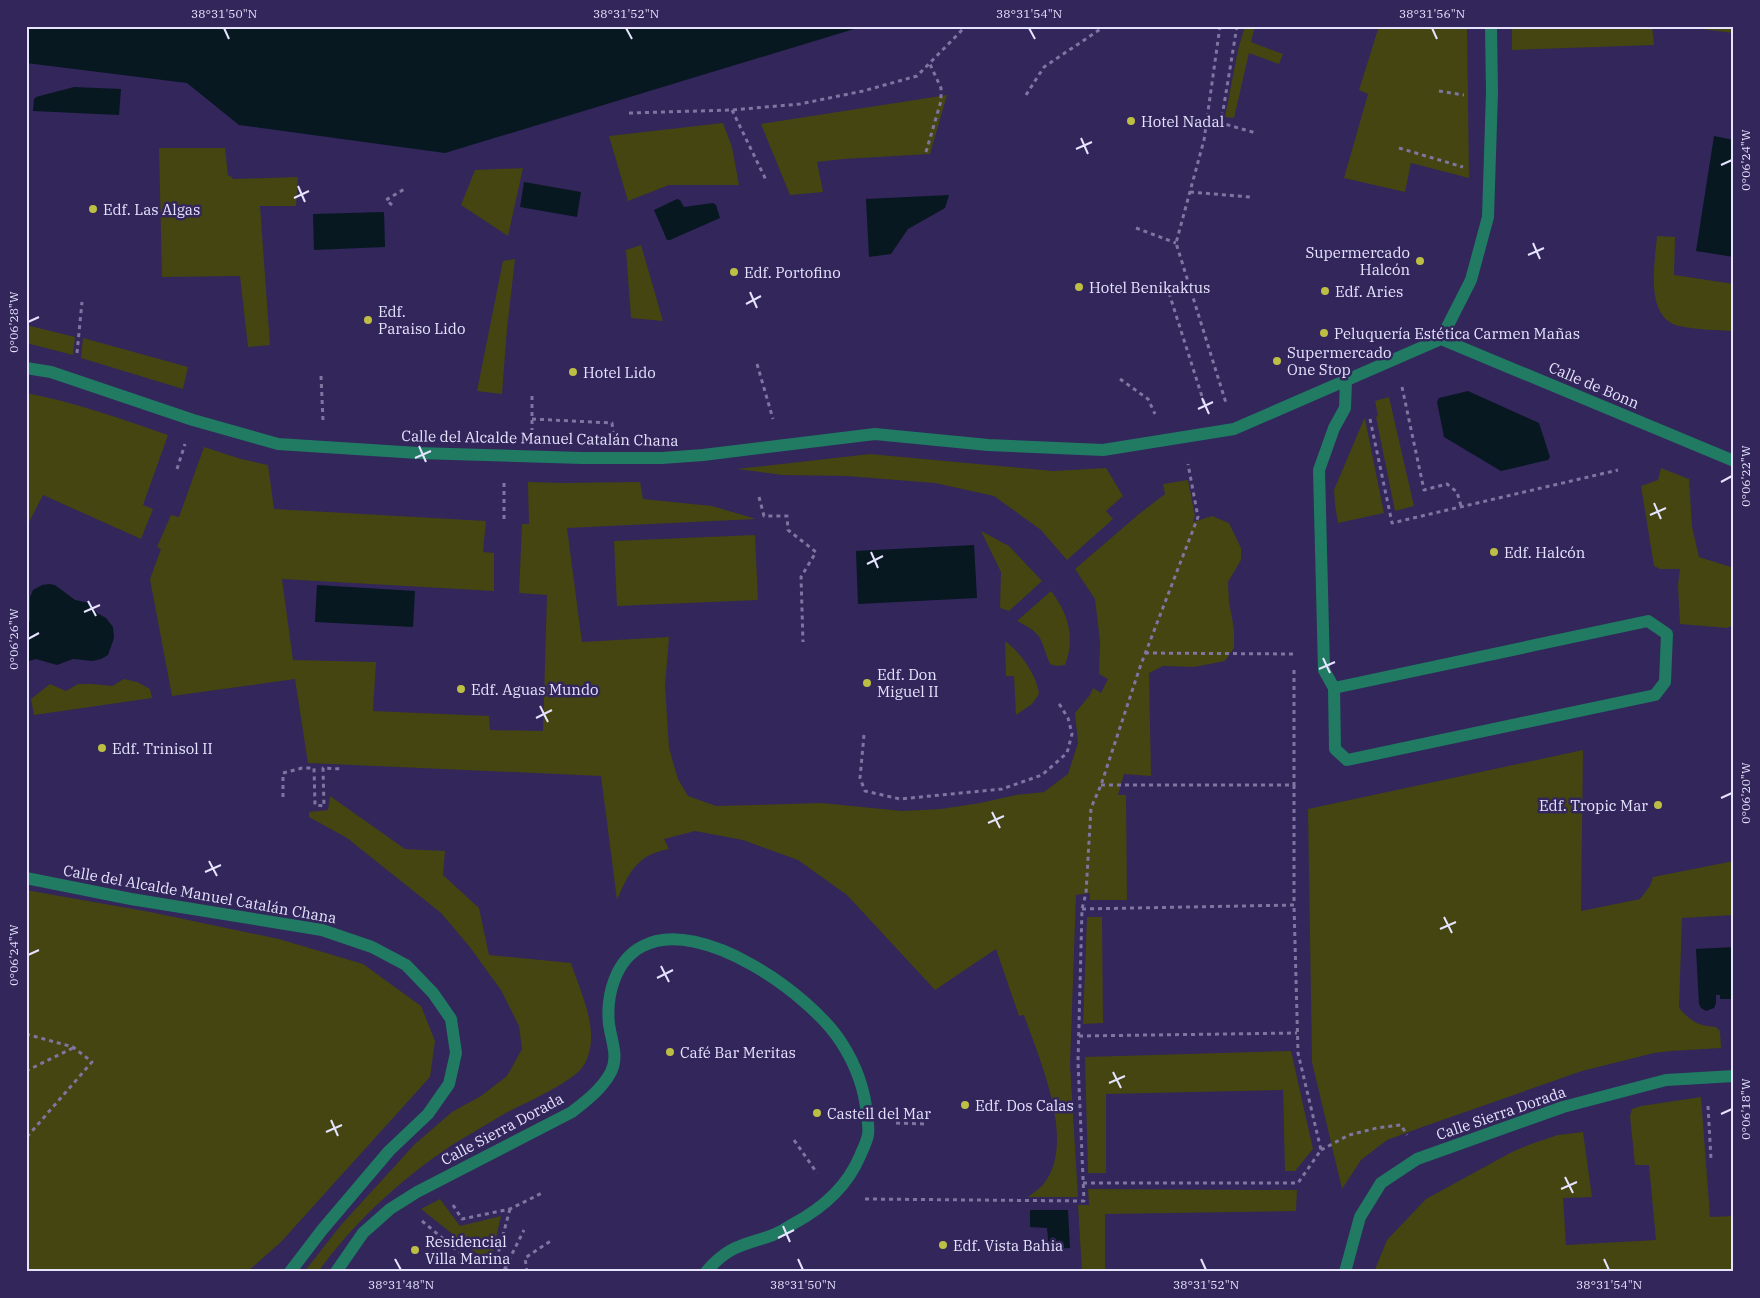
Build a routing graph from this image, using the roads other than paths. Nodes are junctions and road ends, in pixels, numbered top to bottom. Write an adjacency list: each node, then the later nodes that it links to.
1 (1491, 26): 2 (street)
2 (1441, 339): 4 (street, Calle del Alcalde Manuel Catalán Chana); 5 (street, Calle de Bonn)
3 (26, 368): 4 (street, Calle del Alcalde Manuel Catalán Chana)
4 (1346, 381): 6 (street)
5 (1734, 461)
6 (1334, 688): 6 (street)
7 (26, 878): 9 (street, Calle del Alcalde Manuel Catalán Chana)
8 (1734, 1076): 12 (street, Calle Sierra Dorada)
9 (290, 1272)
10 (336, 1272): 11 (street, Calle Sierra Dorada)
11 (706, 1272)
12 (1345, 1272)

